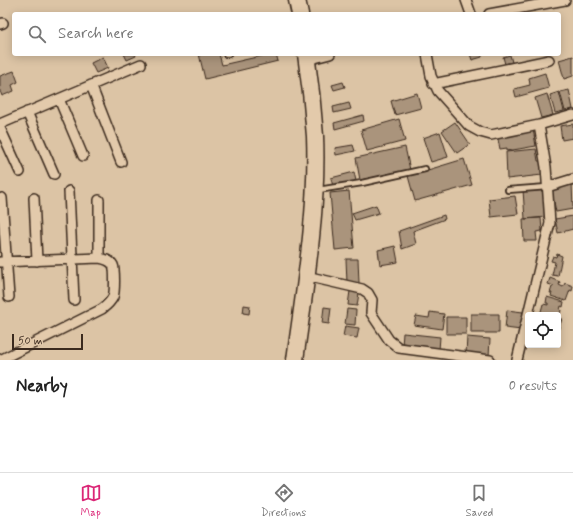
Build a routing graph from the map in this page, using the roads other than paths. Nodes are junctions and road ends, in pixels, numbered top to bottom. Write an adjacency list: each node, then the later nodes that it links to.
1 (297, 0): 5 (highway)
2 (466, 0): 6 (street)
3 (565, 0): 4 (street)
4 (541, 2): 7 (street)
5 (300, 12)
6 (470, 12)
7 (498, 12)
8 (427, 56): 12 (street)
9 (307, 57): 27 (highway)
10 (549, 60): 12 (street)
11 (140, 64): 13 (street)
12 (433, 84): 18 (street)
13 (91, 85): 14 (street); 21 (street)
14 (59, 99): 15 (street); 20 (street)
15 (27, 112): 17 (street); 24 (street)
16 (573, 116): 18 (street)
17 (0, 124)
18 (539, 125): 26 (street)
19 (0, 128): 23 (street)
20 (83, 156)
21 (121, 162)
22 (425, 169): 27 (lane)
23 (20, 172)
24 (54, 174)
25 (573, 179): 26 (street)
26 (546, 186): 28 (lane); 43 (street)
27 (314, 190): 37 (highway)
28 (508, 190)
29 (69, 191): 34 (street)
30 (2, 198): 36 (street)
31 (34, 198): 35 (street)
32 (99, 200): 33 (street)
33 (99, 258): 34 (street); 40 (street)
34 (72, 259): 35 (street); 39 (street)
35 (37, 261): 36 (street)
36 (3, 262): 38 (street)
37 (306, 276): 41 (highway); 42 (street)
38 (9, 296)
39 (74, 300)
40 (0, 360)
41 (295, 360)
42 (490, 360)
43 (517, 360)

